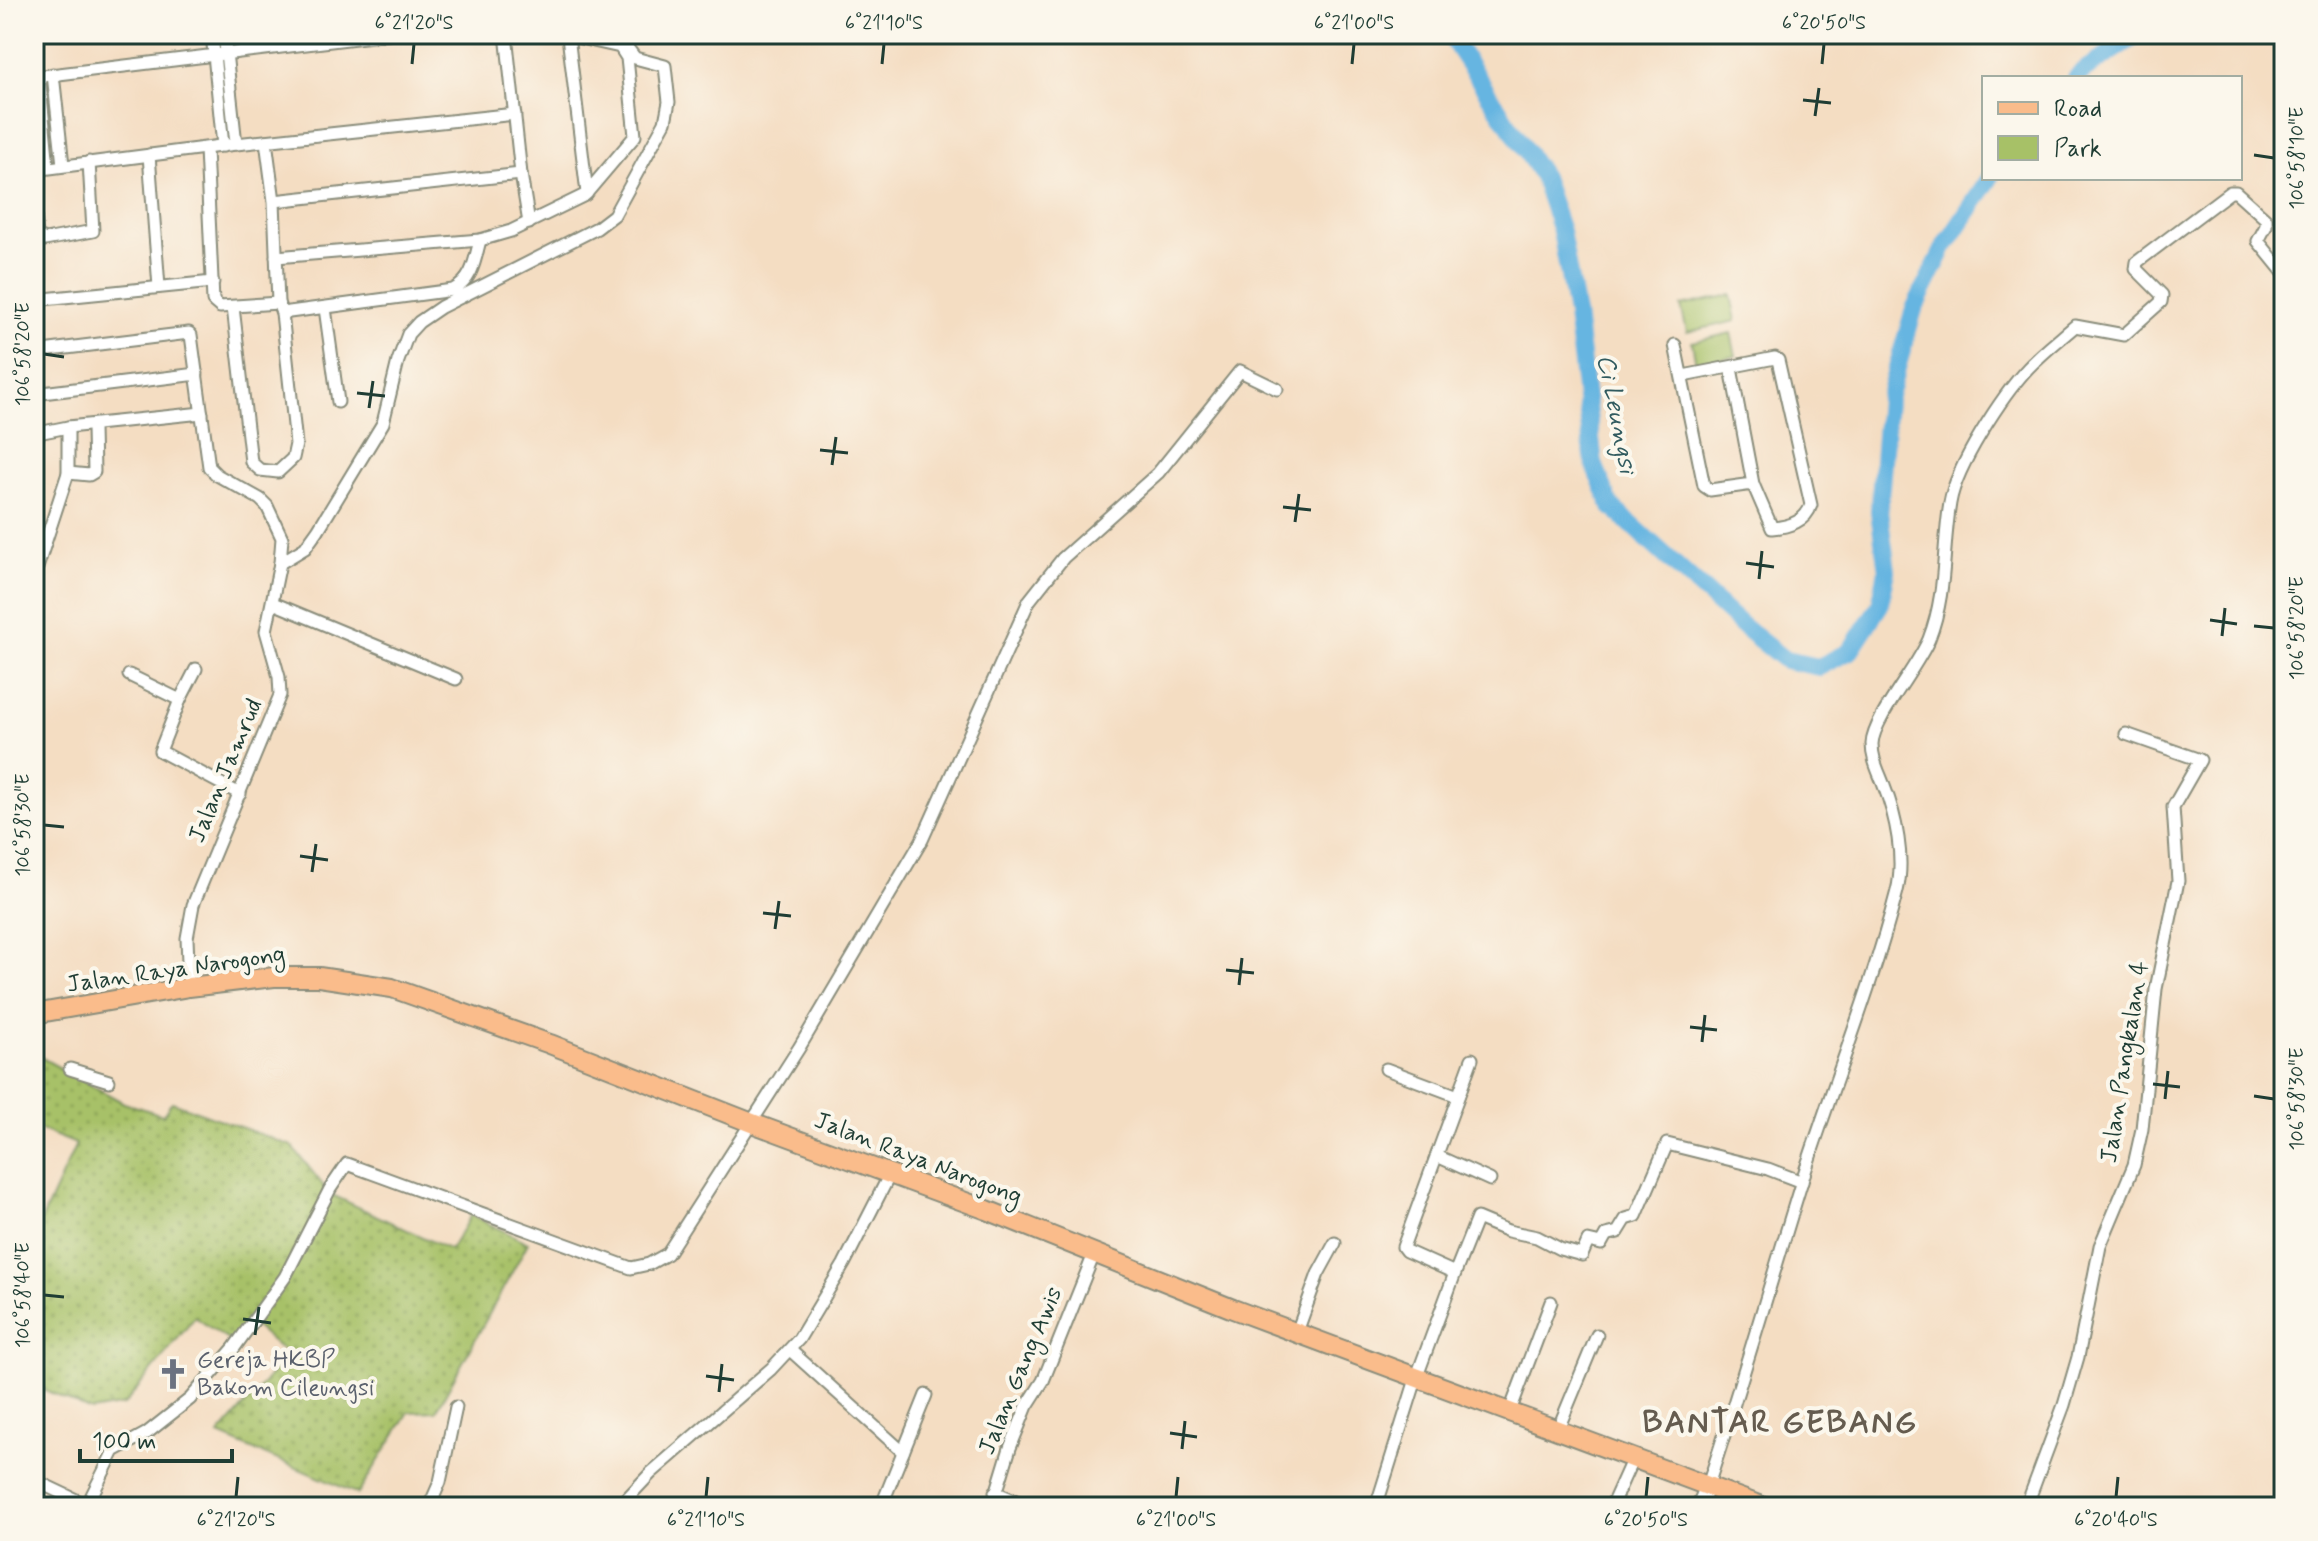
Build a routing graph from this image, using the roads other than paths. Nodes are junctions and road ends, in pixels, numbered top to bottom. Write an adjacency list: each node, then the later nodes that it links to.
1 (212, 34): 7 (street)
2 (224, 34): 7 (street)
3 (389, 34): 7 (street)
4 (491, 34): 10 (street)
5 (617, 34): 49 (street)
6 (565, 35): 21 (street); 21 (street)
7 (220, 54): 8 (street); 12 (street); 13 (street)
8 (53, 74): 9 (street); 17 (street)
9 (36, 76): 18 (street)
10 (515, 114): 11 (street); 20 (street)
11 (266, 141): 12 (street); 22 (street)
12 (236, 144): 13 (street)
13 (223, 146): 14 (street)
14 (206, 149): 15 (street); 28 (street)
15 (149, 155): 16 (street); 29 (street)
16 (89, 162): 17 (street); 23 (street)
17 (63, 165): 18 (street)
18 (48, 167): 19 (street)
19 (34, 170)
20 (521, 174): 22 (street); 24 (street)
21 (587, 193): 24 (street)
22 (274, 201): 26 (street)
23 (34, 202)
24 (529, 223): 25 (street)
25 (480, 240): 26 (street); 33 (street)
26 (276, 257): 32 (street)
27 (2284, 273): 69 (street)
28 (213, 282): 29 (street); 31 (street)
29 (159, 287): 30 (street)
30 (34, 300)
31 (233, 307): 32 (street); 32 (street)
32 (280, 308): 33 (street)
33 (325, 308): 41 (street)
34 (1675, 345): 38 (street)
35 (34, 352): 37 (street, Jalan Jamrud)
36 (1731, 368): 38 (street); 48 (street); 48 (street)
37 (197, 374): 40 (street); 42 (street, Jalan Jamrud)
38 (1683, 376): 48 (street)
39 (1277, 389): 65 (street)
40 (34, 397): 45 (street)
41 (338, 402)
42 (202, 413): 43 (street); 49 (street, Jalan Jamrud)
43 (68, 427): 45 (street); 47 (street)
44 (93, 429): 47 (street)
45 (38, 433): 46 (street)
46 (34, 449)
47 (68, 473): 50 (street)
48 (1753, 484)
49 (280, 563): 51 (street, Jalan Jamrud)
50 (34, 569)
51 (273, 603): 54 (street); 57 (street, Jalan Jamrud)
52 (196, 669): 55 (street)
53 (129, 675): 55 (street)
54 (456, 679)
55 (180, 700): 57 (street)
56 (2126, 734): 97 (street, Jalan Pangkalan 4)
57 (240, 794): 58 (street, Jalan Jamrud)
58 (189, 987): 59 (main road, Jalan Raya Narogong); 65 (main road, Jalan Raya Narogong)
59 (34, 1014)
60 (1472, 1059): 64 (street)
61 (70, 1069): 63 (street)
62 (1386, 1069): 64 (street)
63 (109, 1081)
64 (1458, 1096): 66 (street)
65 (752, 1123): 67 (main road, Jalan Raya Narogong); 87 (street)
66 (1437, 1156): 68 (street); 72 (street)
67 (890, 1174): 71 (main road, Jalan Raya Narogong); 76 (street)
68 (1490, 1180)
69 (1802, 1182): 72 (street); 85 (street)
70 (1335, 1243): 74 (street)
71 (1094, 1254): 74 (main road, Jalan Raya Narogong); 86 (street, Jalan Gang Awis)
72 (1455, 1273): 77 (street)
73 (1551, 1302): 80 (street)
74 (1297, 1332): 77 (main road, Jalan Raya Narogong)
75 (1597, 1335): 81 (street)
76 (790, 1350): 82 (street); 89 (street)
77 (1417, 1376): 80 (main road, Jalan Raya Narogong); 93 (street)
78 (926, 1395): 82 (street)
79 (456, 1407): 88 (street)
80 (1510, 1411): 81 (main road, Jalan Raya Narogong)
81 (1558, 1429): 83 (main road, Jalan Raya Narogong)
82 (903, 1452): 90 (street)
83 (1633, 1458): 85 (main road, Jalan Raya Narogong); 94 (street)
84 (34, 1480): 87 (street)
85 (1708, 1485): 95 (street); 96 (main road, Jalan Raya Narogong)
86 (995, 1492): 91 (street, Jalan Gang Awis); 92 (street)
87 (88, 1506)
88 (429, 1507)
89 (619, 1507)
90 (881, 1507)
91 (992, 1507)
92 (1030, 1507)
93 (1376, 1507)
94 (1611, 1507)
95 (1699, 1507)
96 (1764, 1507)
97 (2026, 1507)

